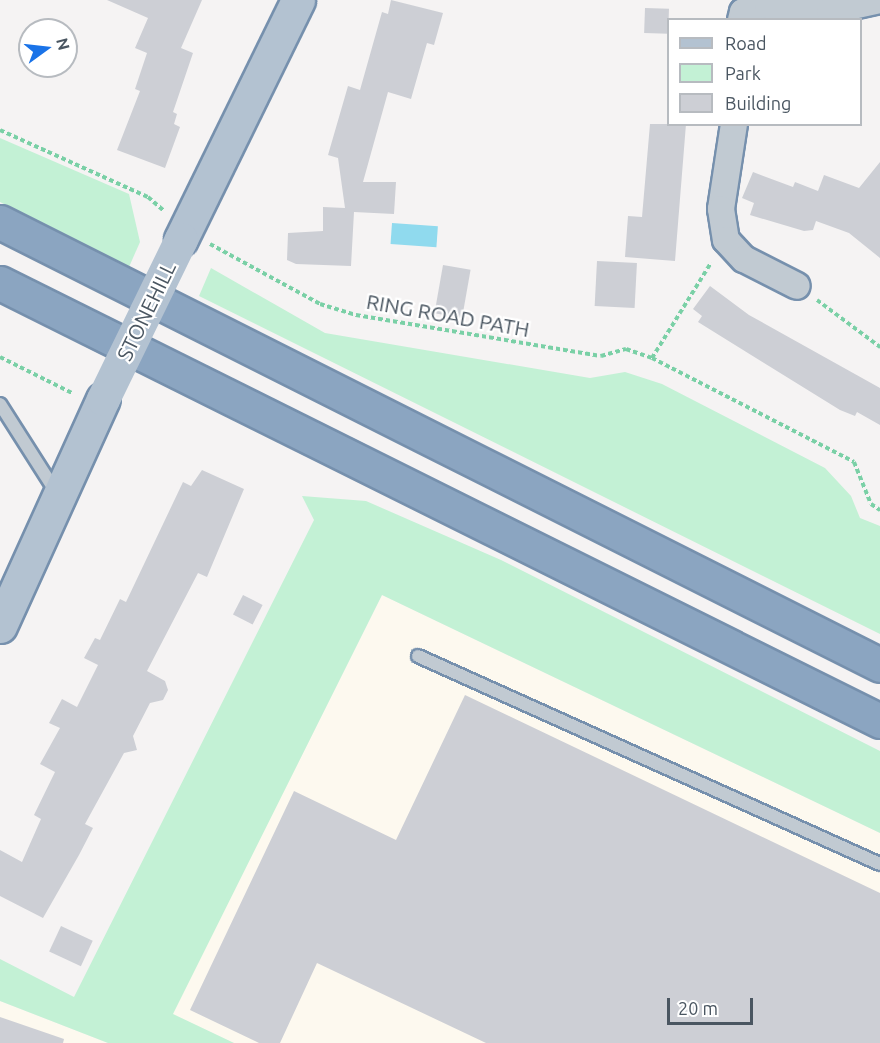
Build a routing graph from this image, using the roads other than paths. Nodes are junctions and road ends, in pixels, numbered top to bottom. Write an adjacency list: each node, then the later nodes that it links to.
1 (298, 0): 9 (main road, STONEHILL, bridge)
2 (880, 0): 3 (street)
3 (742, 18)
4 (734, 126): 7 (street)
5 (0, 222): 12 (highway)
6 (0, 283): 13 (highway)
7 (797, 285)
8 (0, 404): 9 (lane)
9 (58, 495): 10 (main road, STONEHILL)
10 (0, 626)
11 (418, 656): 14 (lane)
12 (880, 665)
13 (880, 721)
14 (880, 864)

